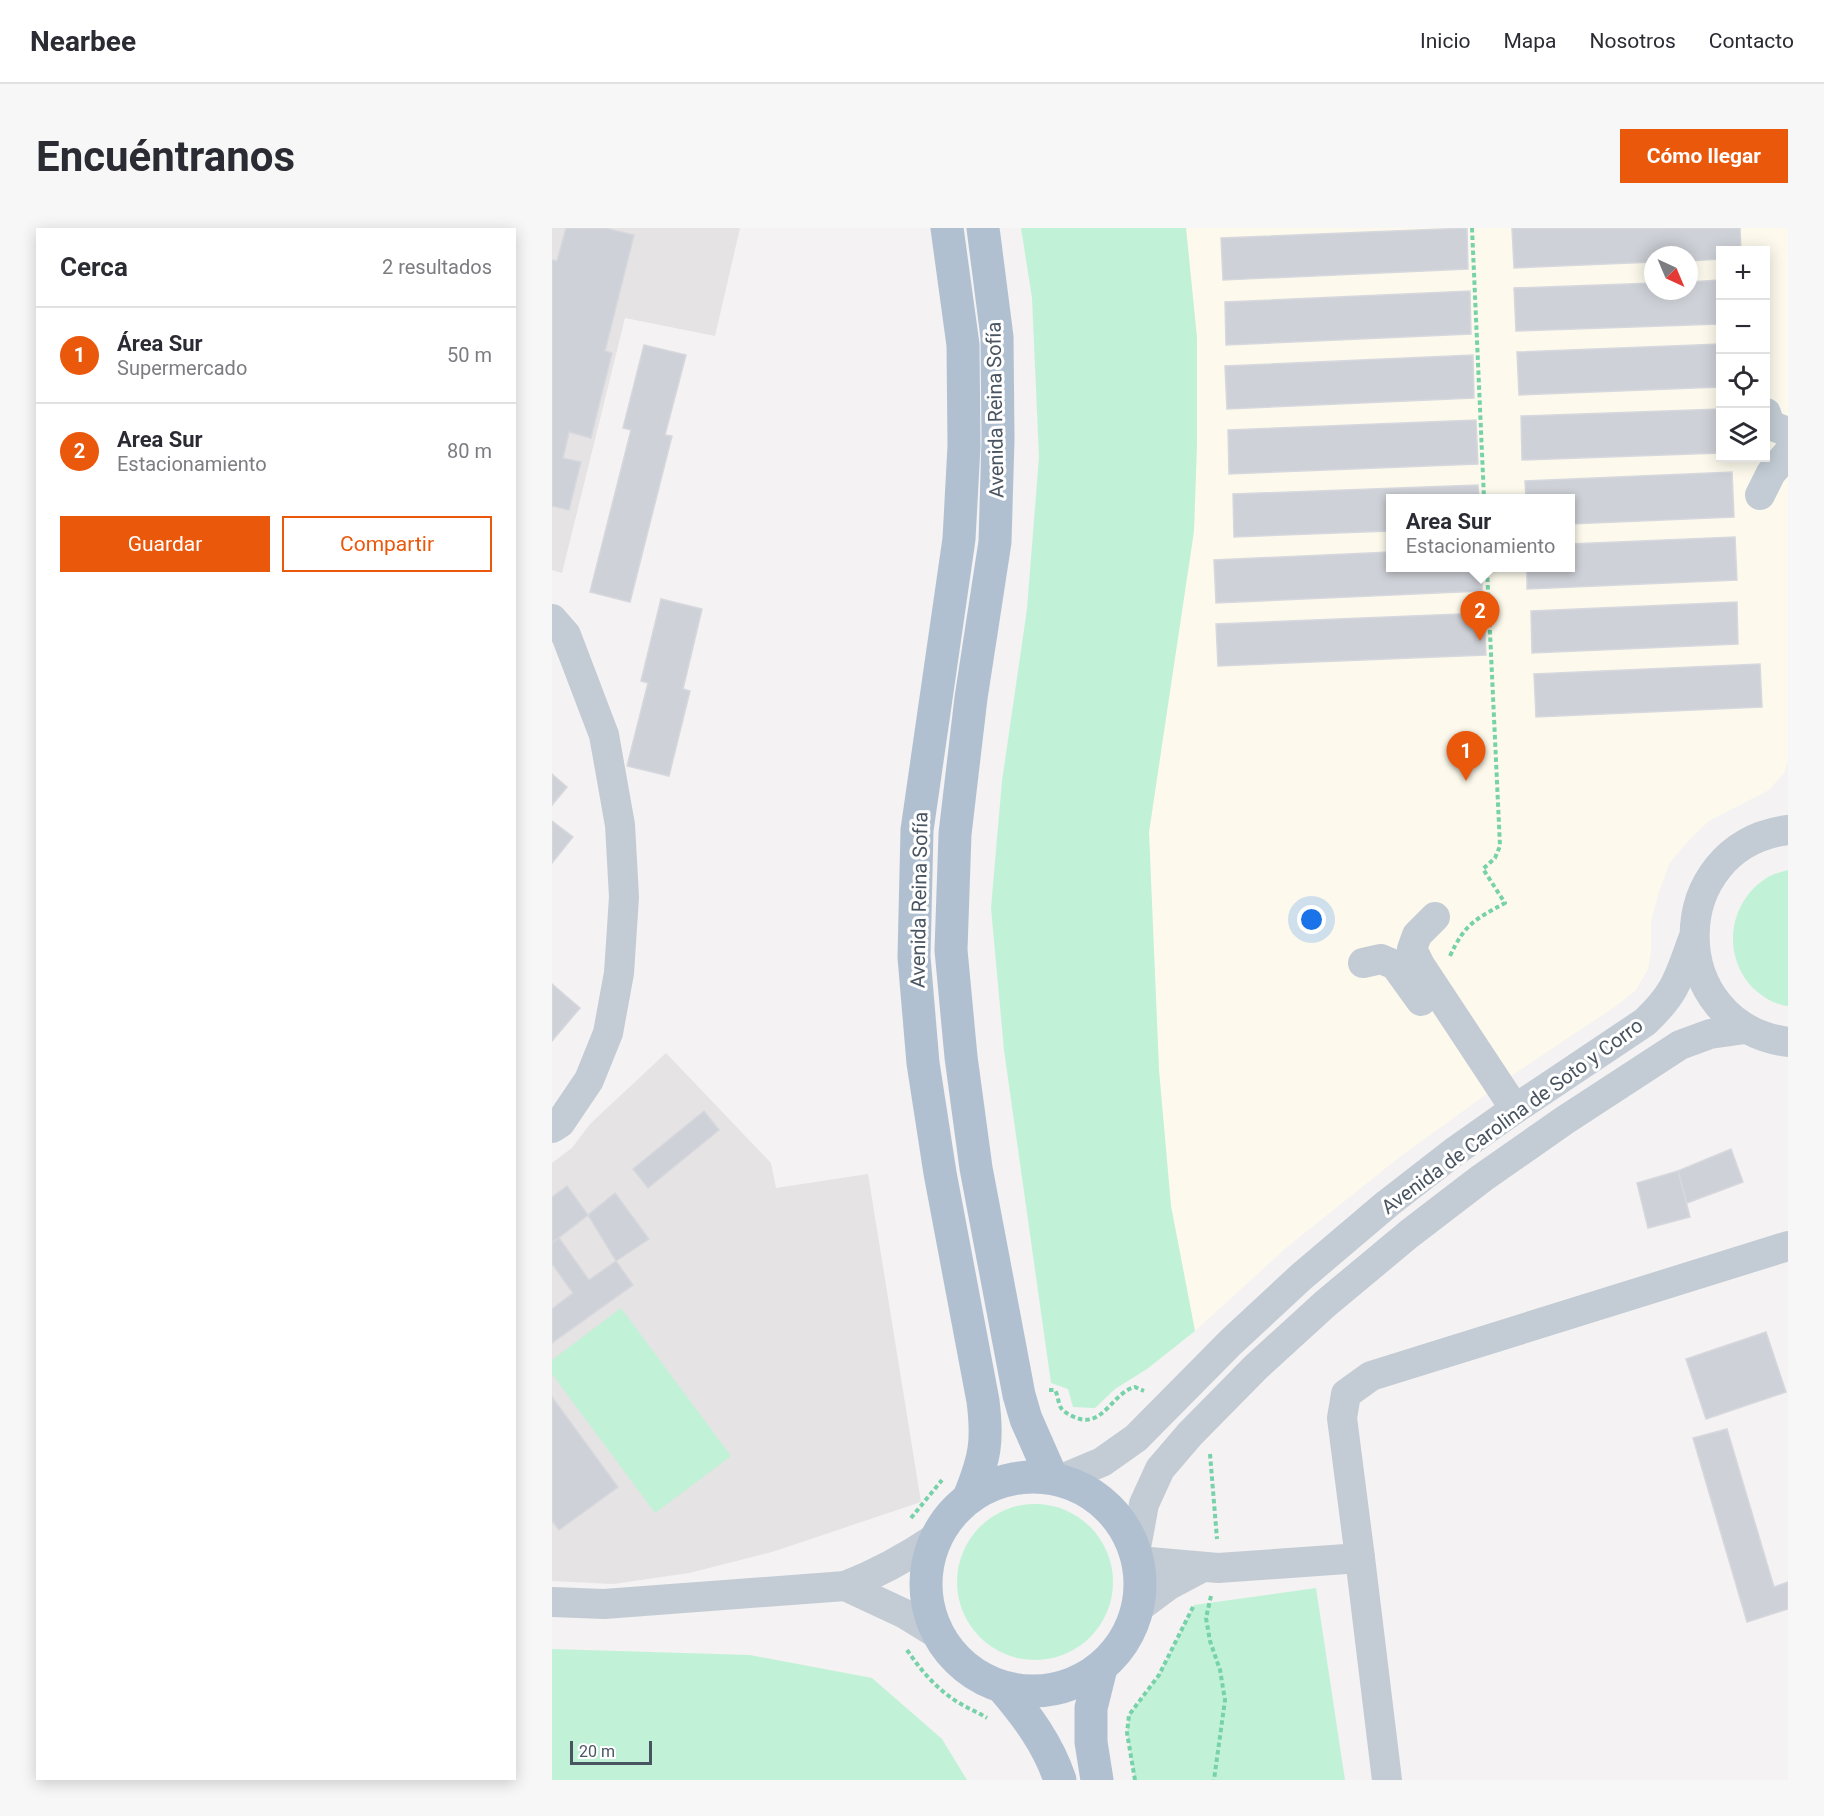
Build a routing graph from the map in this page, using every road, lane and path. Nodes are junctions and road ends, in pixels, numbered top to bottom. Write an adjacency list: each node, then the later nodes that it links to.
1 (947, 228): 22 (main road, Avenida Reina Sofía)
2 (983, 228): 21 (main road, Avenida Reina Sofía)
3 (1472, 228): 7 (path)
4 (1770, 425): 5 (street)
5 (1788, 432)
6 (1788, 453): 8 (street)
7 (1484, 494)
8 (1760, 495)
9 (1487, 572): 15 (path)
10 (552, 619): 19 (street)
11 (1783, 826): 13 (street)
12 (1435, 917): 18 (street)
13 (1693, 939): 16 (street); 18 (street, Avenida de Carolina de Soto y Corro)
14 (1363, 963): 18 (street)
15 (1447, 963)
16 (1745, 1029): 17 (street); 24 (street, Avenida de Carolina de Soto y Corro)
17 (1788, 1042)
18 (1507, 1114): 21 (street, Avenida de Carolina de Soto y Corro)
19 (552, 1128)
20 (1788, 1246): 25 (street)
21 (1056, 1479): 22 (main road, Avenida Reina Sofía); 24 (main road, Avenida Reina Sofía)
22 (970, 1495): 23 (main road, Avenida Reina Sofía)
23 (937, 1537): 27 (street); 30 (main road, Avenida Reina Sofía)
24 (1137, 1557): 26 (street); 29 (main road, Avenida Reina Sofía)
25 (1360, 1558): 26 (street); 38 (street)
26 (1206, 1581): 29 (street); 37 (path)
27 (845, 1586): 28 (street); 30 (street)
28 (552, 1602)
29 (1138, 1608): 31 (main road, Avenida Reina Sofía)
30 (939, 1635): 33 (main road, Avenida Reina Sofía)
31 (1101, 1668): 33 (main road, Avenida Reina Sofía); 35 (main road, Avenida Reina Sofía)
32 (1159, 1675): 36 (path)
33 (1003, 1688): 34 (main road, Avenida Reina Sofía)
34 (1060, 1780)
35 (1097, 1780)
36 (1135, 1780)
37 (1214, 1780)
38 (1388, 1780)

